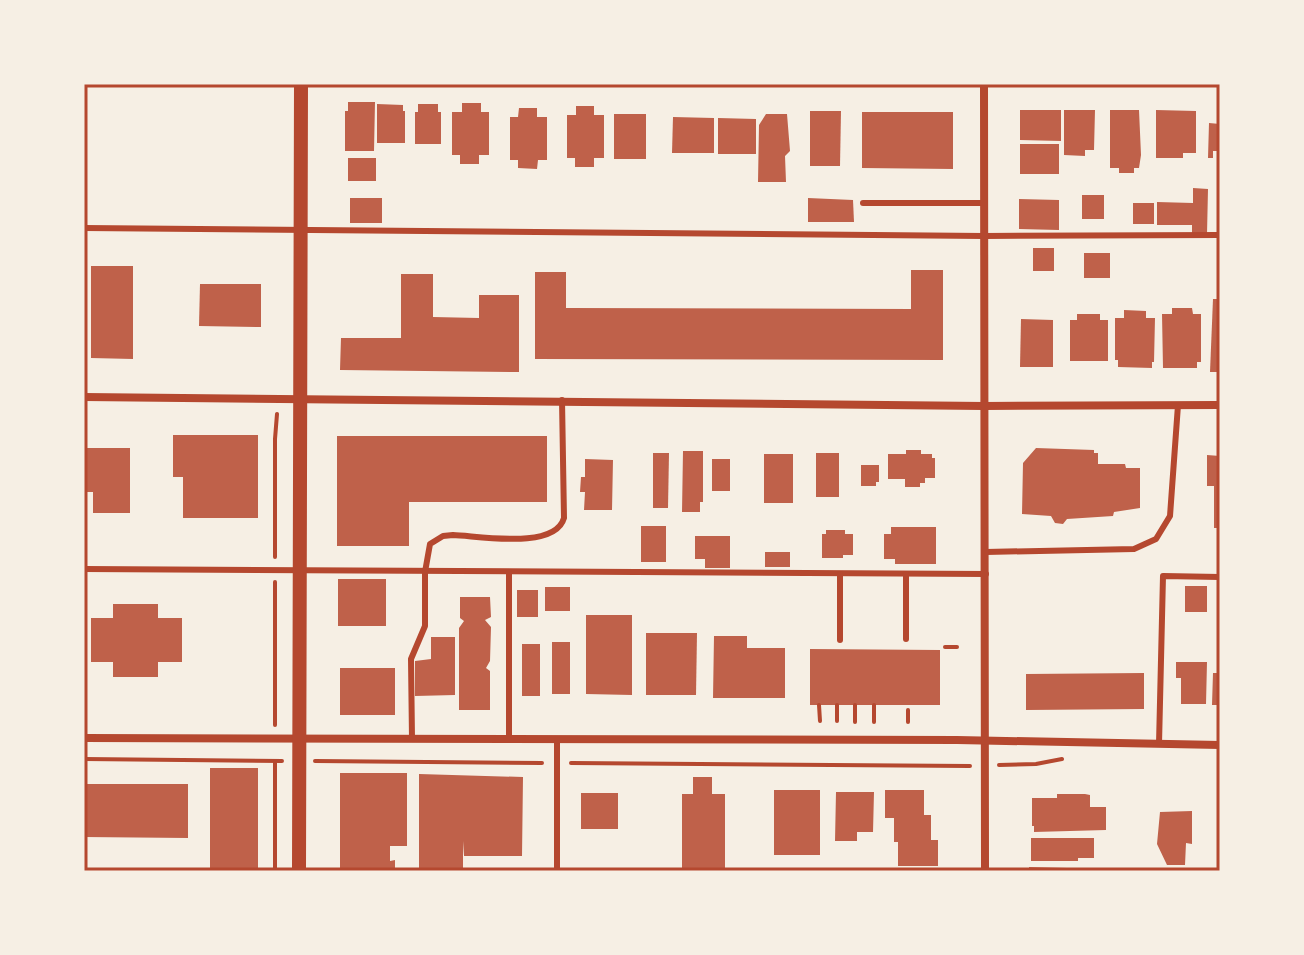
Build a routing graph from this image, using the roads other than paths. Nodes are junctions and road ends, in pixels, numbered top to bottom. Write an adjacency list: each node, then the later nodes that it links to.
1 (301, 84): 6 (street)
2 (984, 84): 4 (street)
3 (863, 203): 4 (lane)
4 (984, 203): 8 (street)
5 (84, 228): 6 (lane)
6 (301, 229): 8 (lane); 10 (street)
7 (1220, 235): 8 (lane)
8 (984, 236): 14 (street)
9 (84, 397): 10 (street)
10 (301, 398): 11 (street); 17 (street)
11 (562, 400): 14 (street); 18 (lane)
12 (1178, 405): 13 (street); 14 (street); 15 (lane)
13 (1220, 405)
14 (984, 406): 15 (street)
15 (986, 552): 22 (street)
16 (84, 569): 17 (lane)
17 (299, 570): 18 (lane); 27 (street)
18 (425, 572): 19 (lane); 28 (lane)
19 (509, 572): 20 (lane); 29 (lane)
20 (840, 574): 21 (lane); 25 (lane)
21 (906, 574): 22 (lane); 24 (lane)
22 (986, 574): 31 (street)
23 (1220, 577): 32 (lane)
24 (906, 639)
25 (840, 640)
26 (84, 738): 27 (street)
27 (299, 739): 28 (street); 34 (street)
28 (412, 739): 29 (street)
29 (509, 740): 30 (street)
30 (557, 740): 31 (street); 35 (lane)
31 (985, 741): 32 (street); 36 (street)
32 (1159, 744): 33 (street)
33 (1220, 745)
34 (299, 871)
35 (557, 871)
36 (985, 871)

